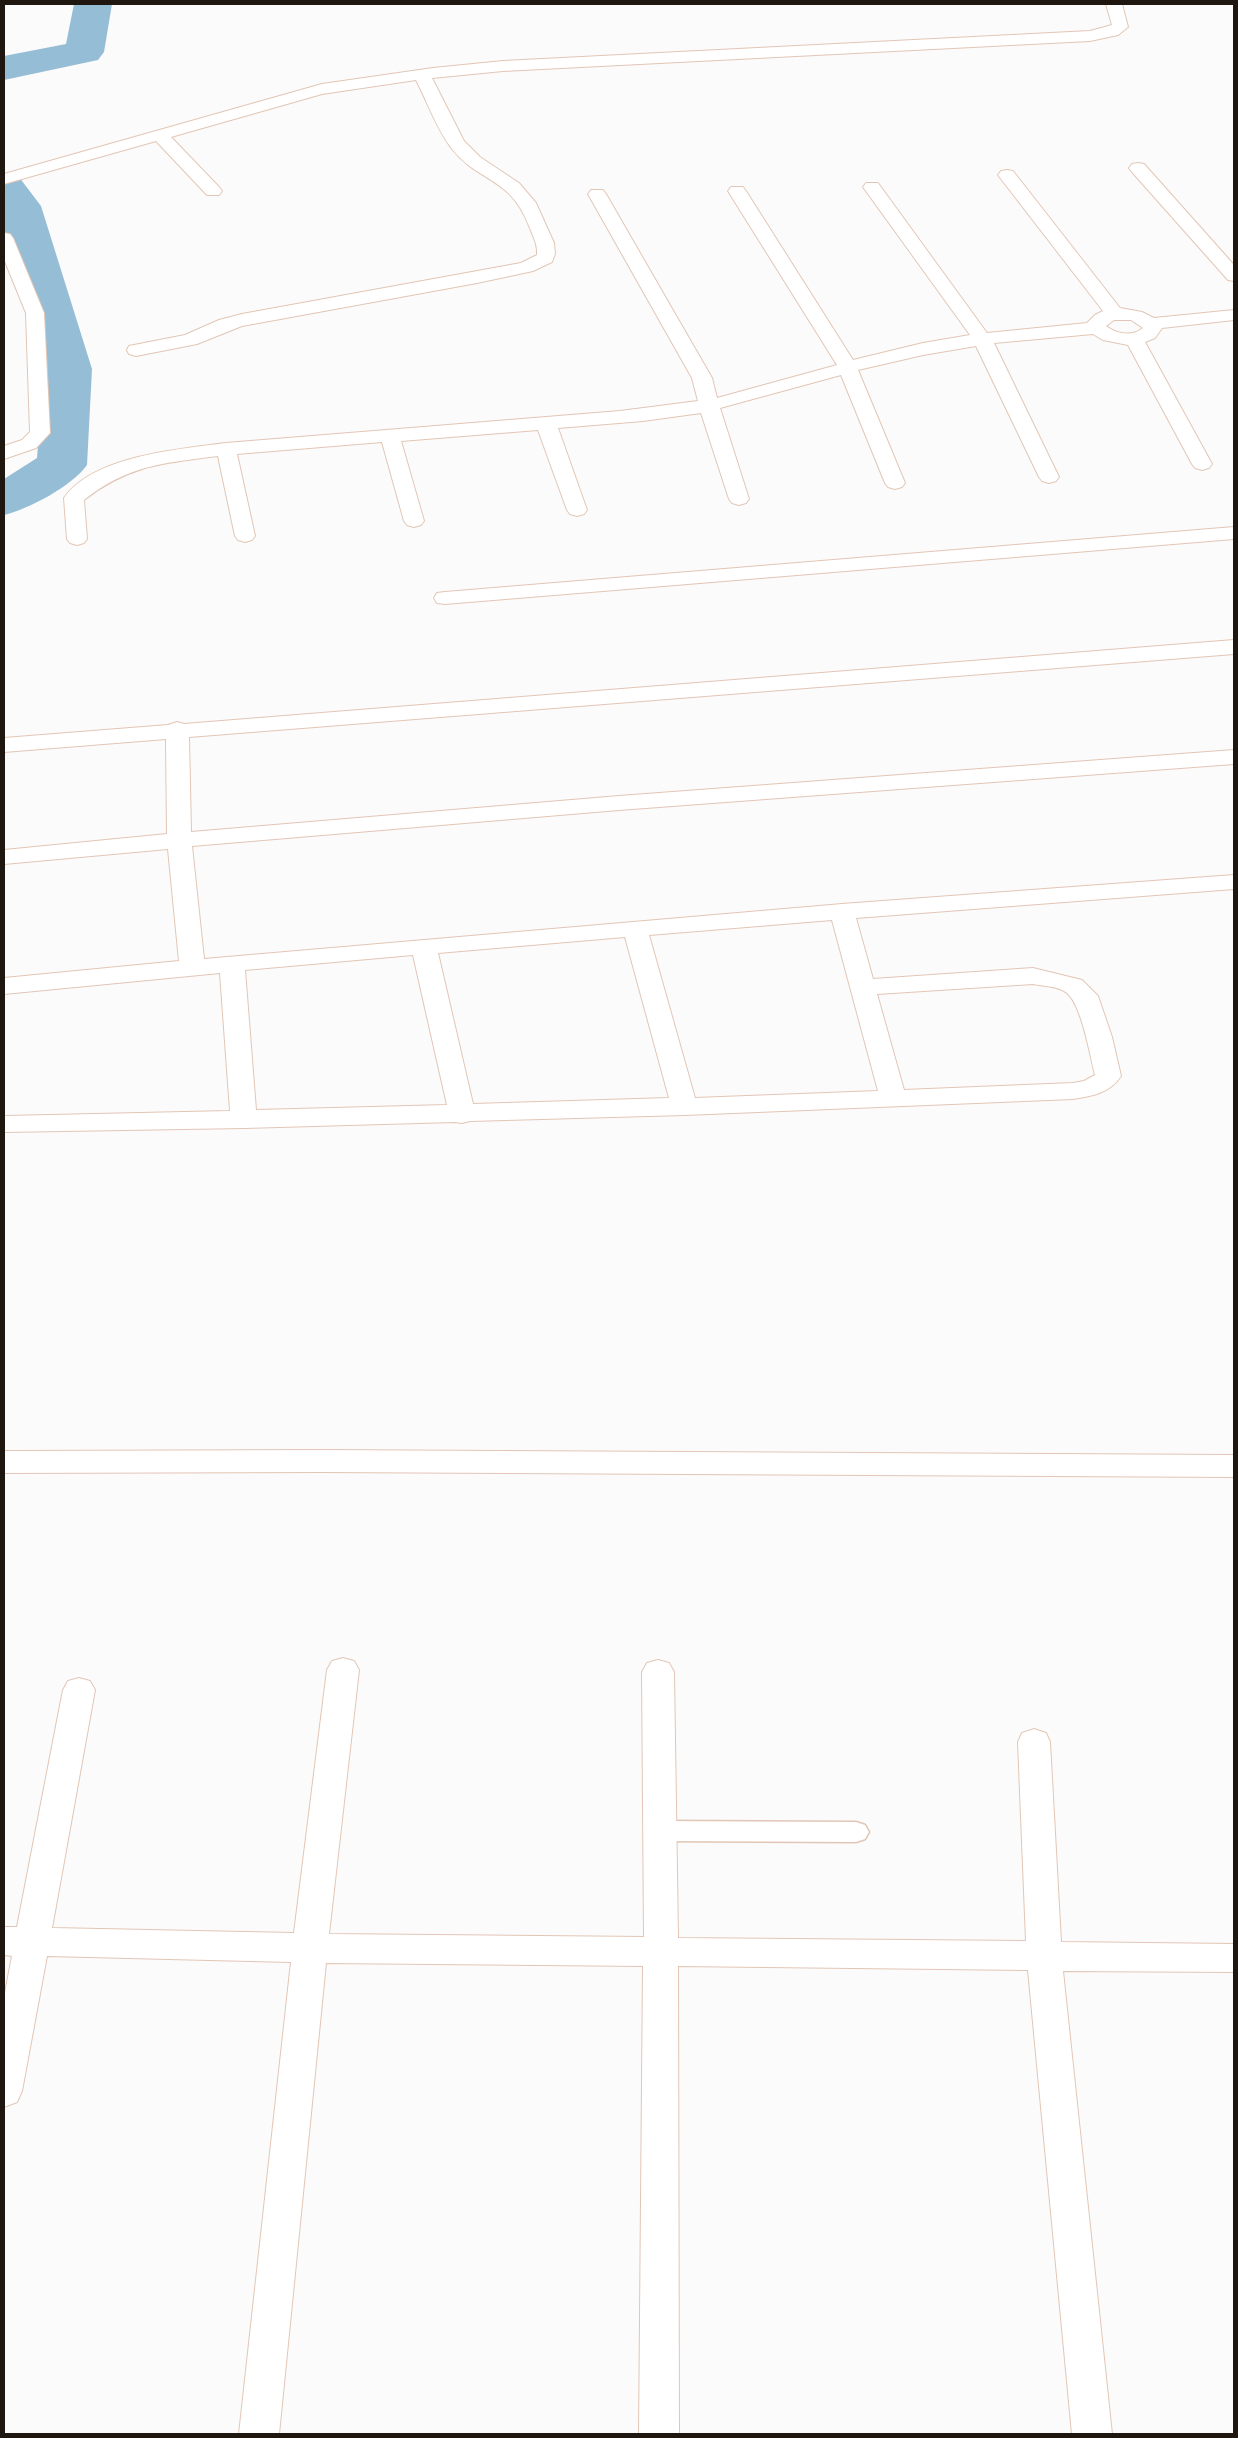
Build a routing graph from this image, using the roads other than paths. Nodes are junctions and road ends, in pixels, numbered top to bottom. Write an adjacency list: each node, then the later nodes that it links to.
1 (1114, 4): 2 (street)
2 (422, 75): 3 (street); 19 (street)
3 (160, 135): 6 (street); 8 (street)
4 (1138, 168): 12 (street)
5 (1006, 175): 13 (street)
6 (4, 179)
7 (872, 187): 17 (street)
8 (213, 191)
9 (736, 191): 20 (street)
10 (597, 194): 21 (street)
11 (4, 238): 25 (street)
12 (1234, 276)
13 (1115, 314): 15 (street); 16 (street)
14 (1234, 315): 15 (street)
15 (1151, 324): 18 (street)
16 (1097, 328): 17 (street); 18 (street)
17 (982, 339): 20 (street); 27 (street)
18 (1134, 339): 26 (street)
19 (136, 350)
20 (847, 366): 21 (street); 28 (street)
21 (711, 404): 22 (street); 29 (street)
22 (546, 423): 23 (street); 30 (street)
23 (390, 436): 24 (street); 31 (street)
24 (226, 450): 33 (street); 34 (street)
25 (4, 453)
26 (1202, 464)
27 (1049, 477)
28 (895, 484)
29 (739, 498)
30 (577, 510)
31 (414, 521)
32 (1234, 534): 35 (street)
33 (245, 536)
34 (77, 539)
35 (445, 598)
36 (1234, 646): 37 (street)
37 (177, 729): 38 (street); 40 (street)
38 (4, 745)
39 (1234, 757): 40 (street)
40 (179, 840): 41 (street); 47 (street)
41 (4, 857)
42 (1234, 882): 43 (street)
43 (842, 911): 44 (street); 49 (street)
44 (635, 930): 45 (street); 51 (street)
45 (424, 948): 46 (street); 52 (street)
46 (232, 963): 47 (street); 53 (street)
47 (192, 968): 48 (street)
48 (4, 986)
49 (864, 987): 50 (street); 50 (street)
50 (893, 1099): 51 (street)
51 (685, 1107): 52 (street)
52 (462, 1115): 53 (street)
53 (244, 1120): 54 (street)
54 (4, 1124)
55 (4, 1462): 56 (street)
56 (1234, 1466)
57 (343, 1670): 64 (street)
58 (658, 1672): 61 (street)
59 (79, 1690): 63 (street)
60 (1034, 1742): 66 (street)
61 (660, 1831): 62 (lane); 65 (street)
62 (856, 1832)
63 (18, 1941): 64 (street); 68 (street)
64 (310, 1948): 65 (street); 69 (street)
65 (661, 1951): 66 (street); 70 (street)
66 (1044, 1956): 67 (street); 71 (street)
67 (1234, 1958)
68 (4, 2091)
69 (259, 2434)
70 (659, 2434)
71 (1092, 2434)

